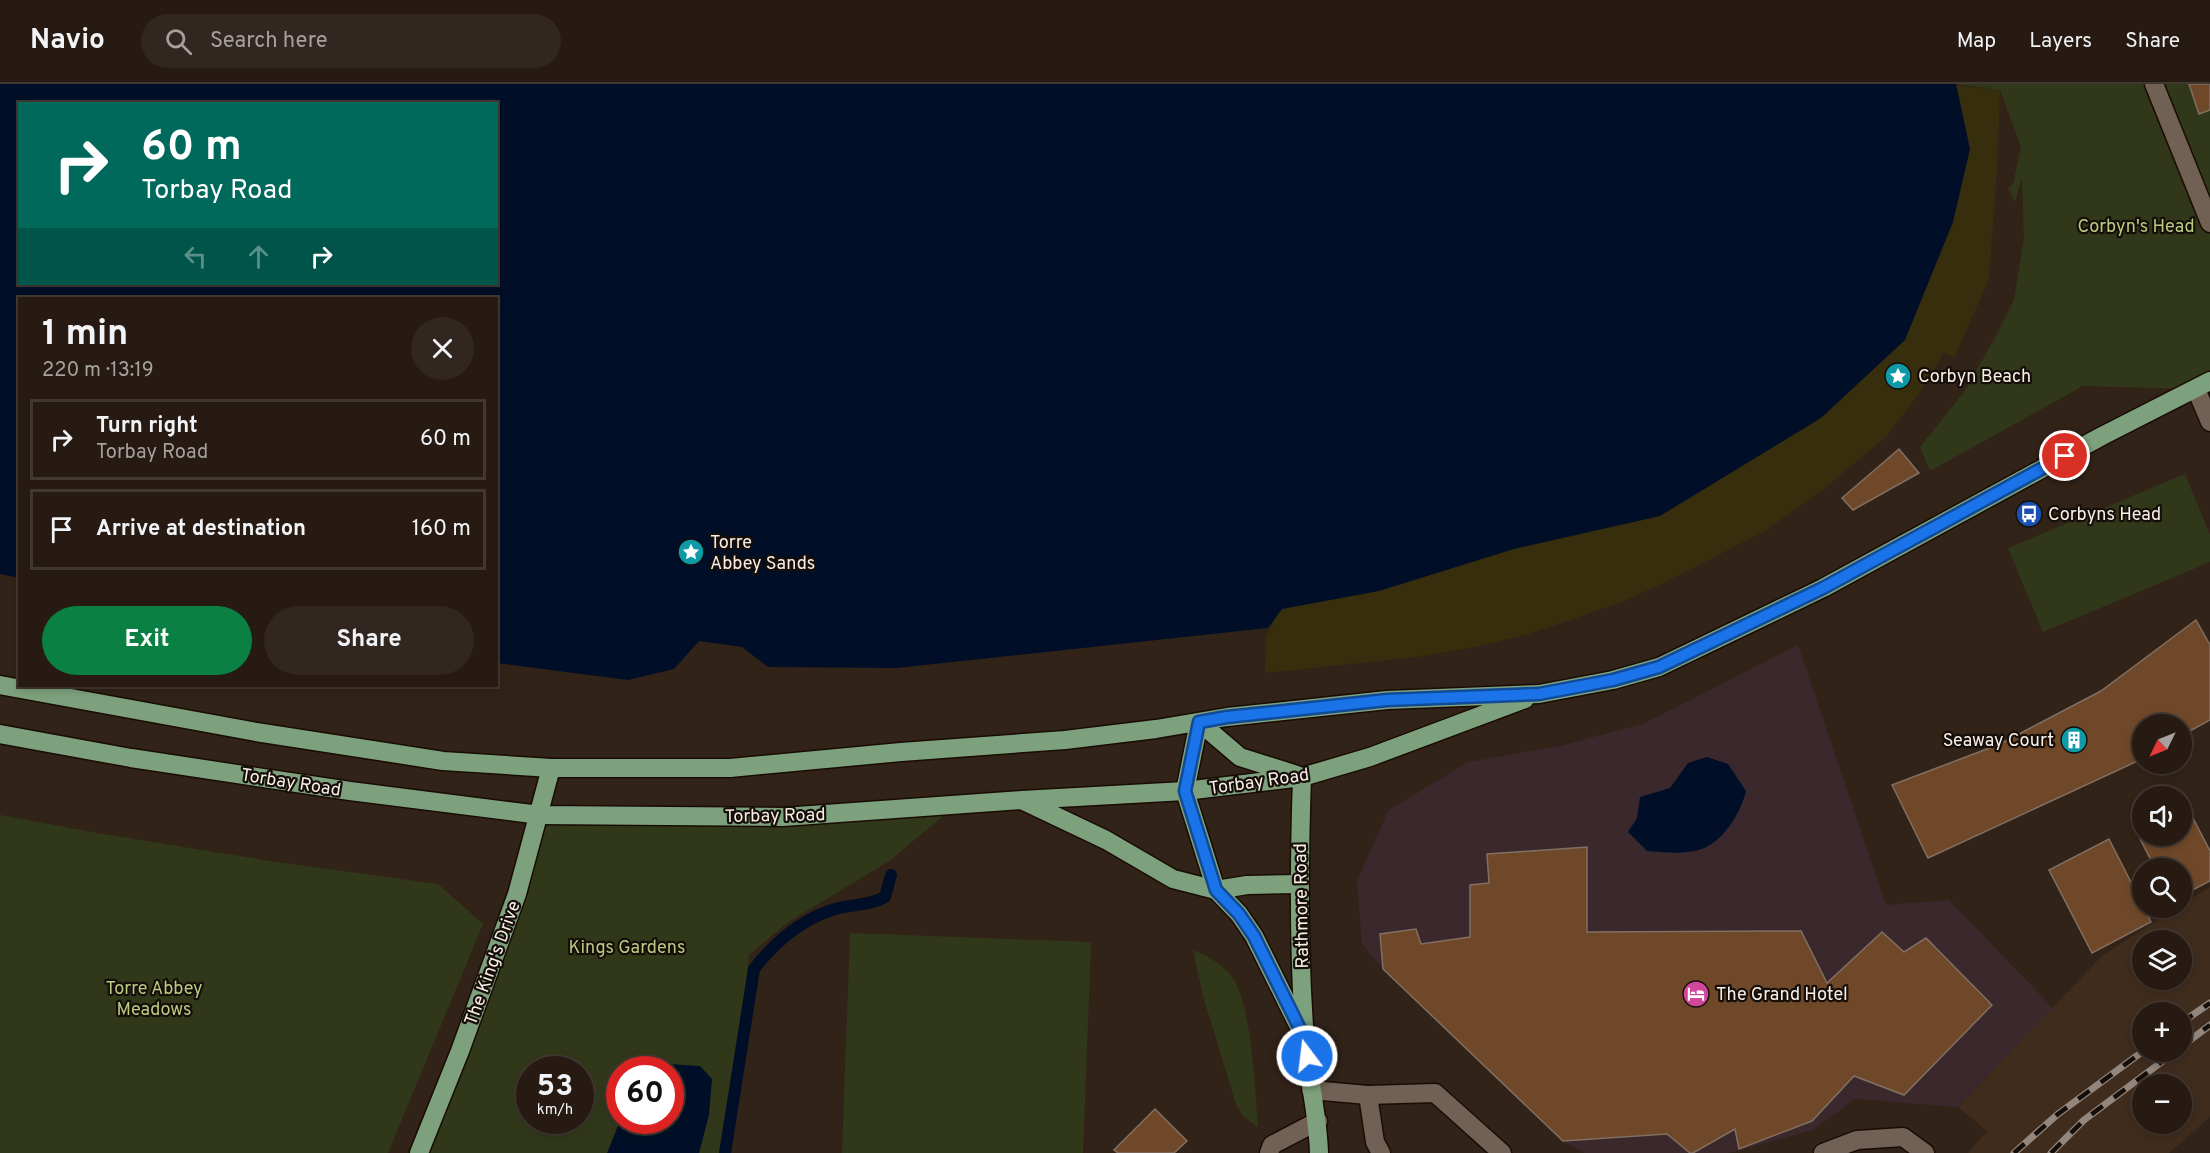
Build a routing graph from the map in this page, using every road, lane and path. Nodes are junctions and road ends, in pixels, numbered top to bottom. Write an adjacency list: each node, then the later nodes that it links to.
1 (2154, 84): 2 (street)
2 (2210, 223)
3 (2203, 385): 4 (street); 6 (main road, Torbay Road)
4 (2210, 422)
5 (0, 685): 9 (main road, Torbay Road)
6 (1539, 694): 7 (main road, Torbay Road); 10 (main road, Torbay Road)
7 (1199, 722): 9 (main road, Torbay Road); 10 (main road); 11 (main road)
8 (0, 734): 13 (main road, Torbay Road)
9 (551, 768): 13 (main road, The King's Drive)
10 (1302, 777): 11 (main road, Torbay Road); 14 (main road, Rathmore Road)
11 (1185, 791): 12 (main road, Torbay Road); 15 (main road)
12 (1022, 800): 13 (main road, Torbay Road); 15 (main road)
13 (540, 815): 20 (main road, The King's Drive)
14 (1298, 884): 15 (main road); 16 (main road, Rathmore Road)
15 (1216, 890): 16 (main road)
16 (1305, 1039): 17 (main road, Rathmore Road)
17 (1311, 1090): 18 (street); 19 (main road, Rathmore Road)
18 (1368, 1095): 23 (street); 24 (street)
19 (1318, 1121): 21 (street); 22 (main road, Rathmore Road)
20 (419, 1153)
21 (1269, 1153)
22 (1319, 1153)
23 (1381, 1153)
24 (1502, 1153)
25 (1823, 1153): 26 (street)
26 (1925, 1153)

